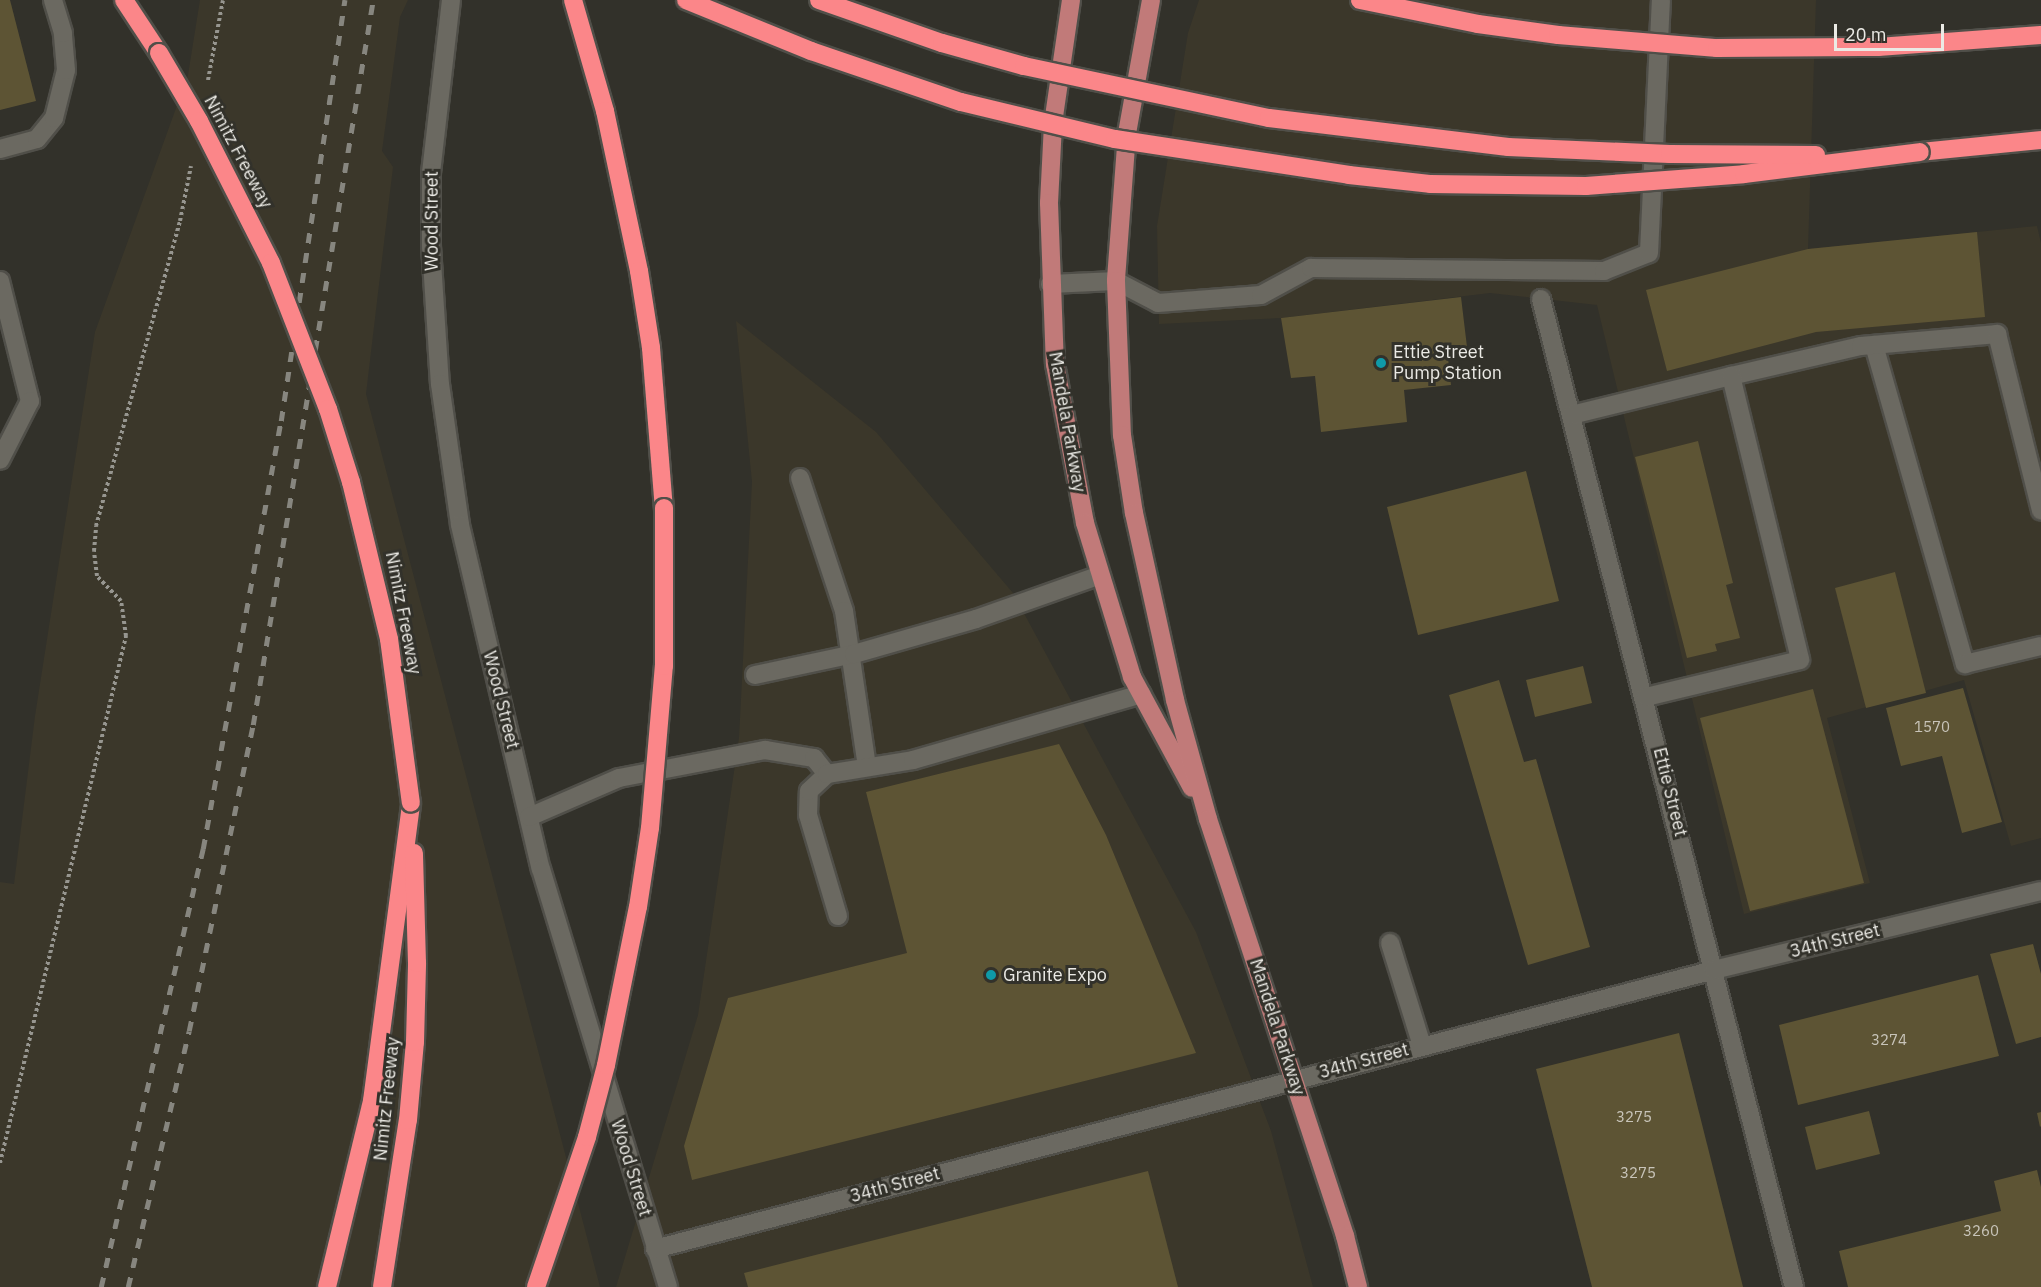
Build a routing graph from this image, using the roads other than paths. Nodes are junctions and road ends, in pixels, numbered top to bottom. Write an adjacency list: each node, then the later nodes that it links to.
1 (53, 0): 13 (street)
2 (124, 0): 33 (highway, Nimitz Freeway, bridge)
3 (451, 0): 34 (street, Wood Street)
4 (573, 0): 46 (highway, bridge)
5 (686, 0): 14 (highway, bridge)
6 (819, 0): 14 (highway, bridge)
7 (1071, 0): 17 (main road, Mandela Parkway)
8 (1151, 0): 16 (main road, Mandela Parkway)
9 (1360, 0): 11 (highway, bridge)
10 (1661, 0): 16 (street)
11 (2041, 35)
12 (2041, 140): 14 (highway)
13 (0, 149)
14 (1920, 152)
15 (0, 280): 22 (street)
16 (1116, 281): 17 (street); 35 (main road, Mandela Parkway)
17 (1050, 284): 25 (main road, Mandela Parkway)
18 (1541, 299): 21 (street, Ettie Street)
19 (1874, 345): 20 (street); 24 (street); 26 (street)
20 (1731, 376): 21 (street); 30 (street)
21 (1571, 415): 30 (street, Ettie Street)
22 (0, 460)
23 (800, 478): 27 (street)
24 (2041, 511)
25 (1100, 575): 27 (street); 29 (main road, Mandela Parkway)
26 (2041, 646)
27 (848, 655): 28 (street); 31 (street)
28 (755, 675)
29 (1142, 694): 31 (street); 35 (main road, Mandela Parkway)
30 (1646, 697): 39 (street, Ettie Street)
31 (867, 766): 32 (street)
32 (827, 774): 34 (street); 37 (street)
33 (411, 803): 44 (highway); 45 (highway, Nimitz Freeway)
34 (529, 817): 43 (street, Wood Street)
35 (1208, 819): 41 (main road, Mandela Parkway)
36 (2041, 891): 39 (street, 34th Street)
37 (838, 916)
38 (1390, 943): 40 (street)
39 (1714, 970): 40 (street, 34th Street); 50 (street, Ettie Street)
40 (1422, 1046): 41 (street, 34th Street)
41 (1294, 1080): 42 (main road, Mandela Parkway); 43 (street, 34th Street)
42 (1345, 1236): 48 (main road, Mandela Parkway); 49 (main road, Mandela Parkway)
43 (655, 1249): 47 (street, Wood Street)
44 (327, 1287)
45 (382, 1287)
46 (536, 1287)
47 (668, 1287)
48 (1358, 1287)
49 (1368, 1287)
50 (1794, 1287)

